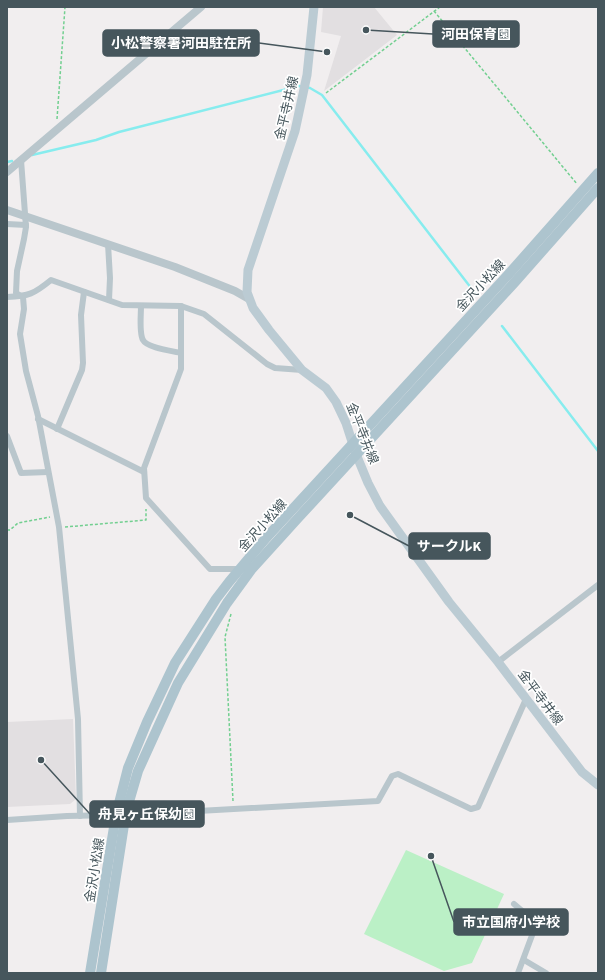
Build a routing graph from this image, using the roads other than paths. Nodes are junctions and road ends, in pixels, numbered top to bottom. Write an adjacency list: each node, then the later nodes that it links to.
1 (201, 7): 3 (street)
2 (314, 7): 15 (main road, 金平寺井線)
3 (21, 160): 4 (street); 8 (street)
4 (7, 172)
5 (598, 173): 24 (main road, 金沢小松線)
6 (598, 188): 25 (main road, 金沢小松線)
7 (7, 210): 8 (street)
8 (25, 216): 10 (street); 11 (street)
9 (7, 224): 10 (street)
10 (26, 225): 14 (street)
11 (108, 244): 15 (street); 16 (street)
12 (84, 292): 14 (street); 16 (street); 22 (street)
13 (7, 297): 14 (street)
14 (23, 297): 21 (street)
15 (249, 299): 20 (main road, 金平寺井線)
16 (109, 300): 17 (street)
17 (141, 306): 18 (street); 19 (street)
18 (181, 306): 19 (street); 20 (street)
19 (181, 353): 27 (street)
20 (302, 370): 24 (main road, 金平寺井線)
21 (38, 419): 22 (street); 26 (street)
22 (56, 428): 27 (street)
23 (7, 436): 26 (street)
24 (353, 444): 25 (main road, 金平寺井線); 28 (main road, 金沢小松線)
25 (356, 454): 30 (main road, 金平寺井線); 33 (main road, 金沢小松線)
26 (48, 472): 34 (street)
27 (144, 472): 28 (street)
28 (240, 569): 33 (main road, 金沢小松線)
29 (598, 585): 30 (street)
30 (498, 662): 31 (main road, 金平寺井線)
31 (526, 699): 32 (main road, 金平寺井線); 33 (street)
32 (598, 785)
33 (121, 813): 34 (street); 38 (main road, 金沢小松線); 39 (main road, 金沢小松線)
34 (80, 816): 35 (street)
35 (7, 820)
36 (514, 904): 37 (street)
37 (524, 960): 40 (street); 41 (street)
38 (90, 973)
39 (101, 973)
40 (518, 973)
41 (546, 973)

